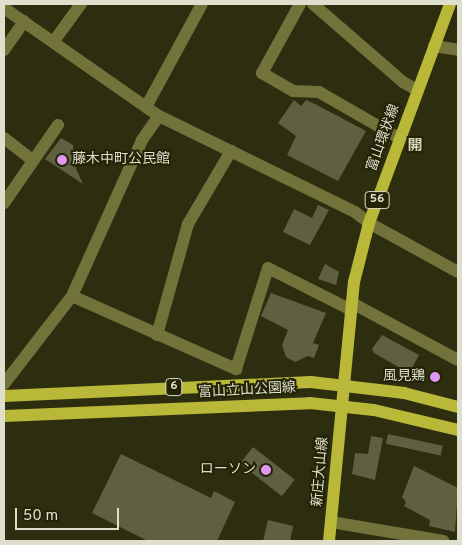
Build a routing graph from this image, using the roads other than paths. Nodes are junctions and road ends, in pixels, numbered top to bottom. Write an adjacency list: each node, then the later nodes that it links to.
1 (81, 4): 8 (street)
2 (202, 4): 13 (street)
3 (300, 4): 17 (street)
4 (313, 4): 12 (street)
5 (450, 4): 9 (main road, 富山環状線 / 56)
6 (4, 8): 7 (street)
7 (24, 21): 8 (street); 10 (street)
8 (54, 41): 13 (street)
9 (434, 46): 11 (street); 12 (main road, 富山環状線 / 56)
10 (4, 50)
11 (458, 50)
12 (417, 90): 17 (main road, 富山環状線 / 56)
13 (146, 107): 14 (street)
14 (159, 116): 18 (street); 23 (street)
15 (58, 125): 19 (street)
16 (4, 138): 19 (street)
17 (399, 138): 21 (main road, 富山環状線 / 56)
18 (231, 151): 21 (street); 25 (street)
19 (33, 161): 20 (street)
20 (4, 202)
21 (369, 224): 22 (street); 24 (main road, 富山環状線 / 56)
22 (458, 272)
23 (72, 296): 25 (street); 27 (street)
24 (351, 306): 25 (street); 26 (street); 28 (main road, 富山環状線 / 56)
25 (157, 335)
26 (458, 360)
27 (4, 384)
28 (344, 384): 29 (main road, 富山立山公園線 / 6); 30 (main road, 富山環状線 / 56); 31 (main road, 富山立山公園線 / 6)
29 (4, 396)
30 (341, 405): 32 (main road, 富山立山公園線 / 6); 33 (main road, 富山立山公園線 / 6); 34 (main road, 新庄大山線)
31 (458, 407)
32 (4, 416)
33 (458, 430)
34 (331, 522): 35 (main road, 新庄大山線); 36 (street)
35 (329, 541)
36 (443, 541)

